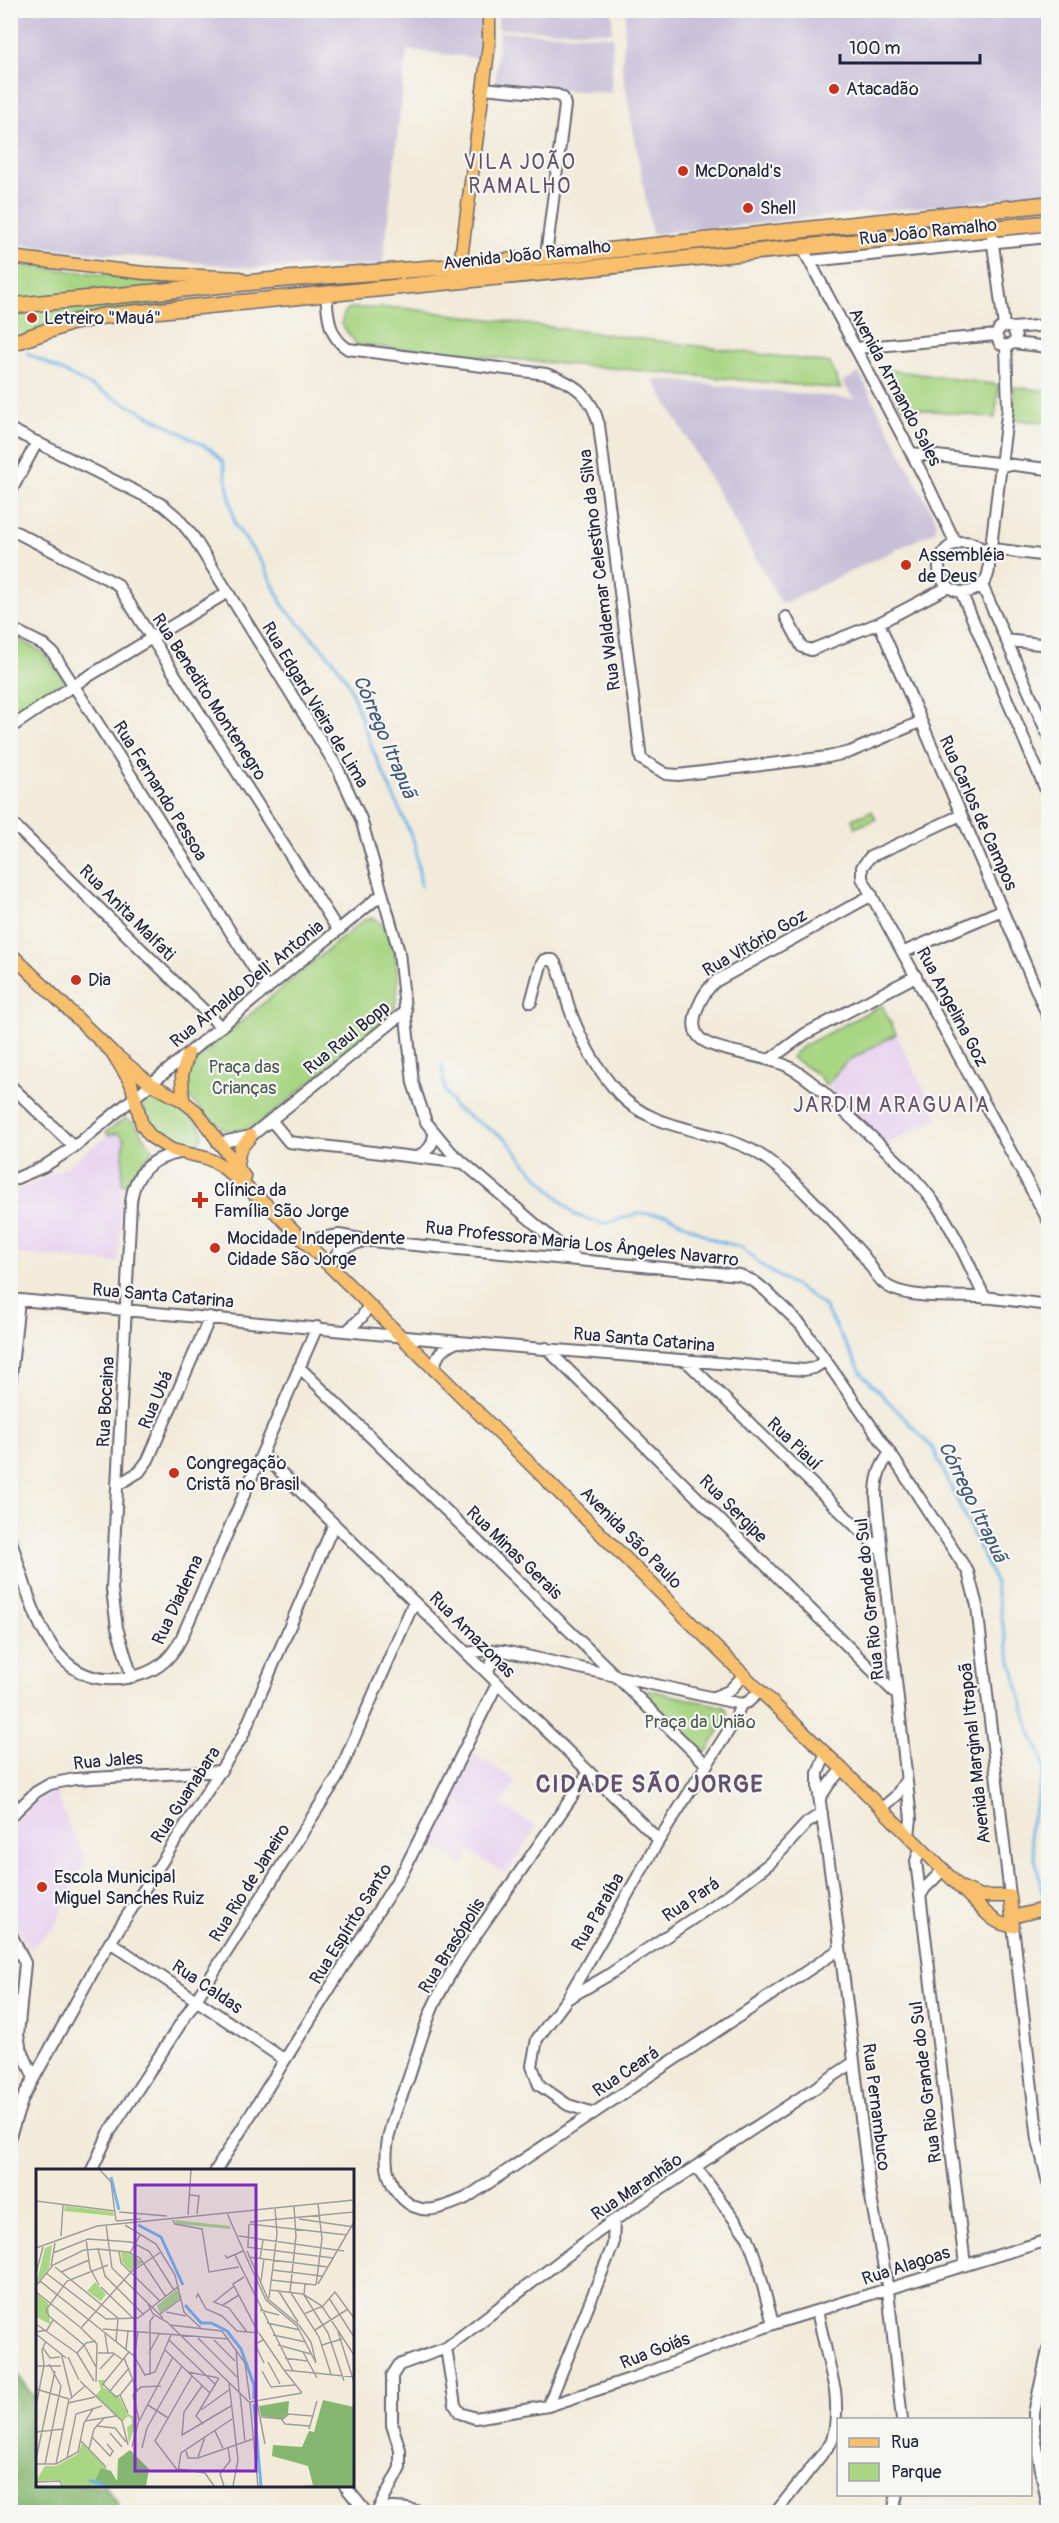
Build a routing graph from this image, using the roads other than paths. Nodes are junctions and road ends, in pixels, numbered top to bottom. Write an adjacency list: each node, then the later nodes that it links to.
1 (489, 10): 2 (main road)
2 (483, 88): 9 (street); 11 (main road)
3 (1048, 204): 5 (highway, Avenida João Ramalho)
4 (1048, 223): 6 (highway, Avenida João Ramalho)
5 (792, 229): 8 (highway); 9 (highway, Avenida João Ramalho)
6 (992, 236): 7 (street, Rua João Ramalho); 8 (highway, Avenida João Ramalho); 16 (street)
7 (1048, 237)
8 (806, 254): 13 (highway, Avenida João Ramalho); 21 (street, Avenida Armando Sales)
9 (546, 256): 11 (highway, Avenida João Ramalho)
10 (10, 257): 12 (main road, Avenida João Ramalho)
11 (460, 266): 12 (highway, Avenida João Ramalho)
12 (286, 279): 14 (highway, Avenida João Ramalho)
13 (326, 294): 18 (highway, Avenida João Ramalho); 45 (street, Rua Waldemar Celestino da Silva)
14 (10, 306)
15 (1048, 325): 16 (street)
16 (1008, 327): 17 (street); 19 (street)
17 (996, 335): 19 (street); 21 (street)
18 (11, 344)
19 (1010, 344): 20 (street); 25 (street)
20 (1048, 347)
21 (856, 348): 24 (street, Avenida Armando Sales)
22 (10, 429): 23 (street, Rua Edgard Vieira de Lima)
23 (37, 442): 27 (street); 36 (street, Rua Edgard Vieira de Lima)
24 (911, 453): 25 (street); 29 (street, Avenida Armando Sales)
25 (1001, 464): 26 (street); 30 (street)
26 (1048, 469)
27 (10, 493)
28 (10, 529): 41 (street, Rua Benedito Montenegro)
29 (956, 544): 30 (street); 35 (street)
30 (982, 547): 31 (street); 33 (street)
31 (1009, 551): 32 (street); 33 (street)
32 (1048, 556)
33 (989, 566): 34 (street)
34 (982, 585): 37 (street); 42 (street)
35 (948, 587): 37 (street); 39 (street)
36 (228, 592): 41 (street); 51 (street, Rua Edgard Vieira de Lima)
37 (961, 592): 48 (street)
38 (786, 617): 39 (street)
39 (879, 623): 45 (street, Rua Carlos de Campos)
40 (10, 628): 44 (street, Rua Fernando Pessoa)
41 (152, 639): 44 (street); 54 (street, Rua Benedito Montenegro)
42 (1006, 640): 43 (street); 47 (street)
43 (1048, 645)
44 (74, 685): 46 (street); 58 (street, Rua Fernando Pessoa)
45 (920, 722): 49 (street, Rua Carlos de Campos)
46 (10, 728)
47 (1048, 735)
48 (1048, 795)
49 (960, 815): 52 (street, Rua Angelina Goz); 53 (street, Rua Carlos de Campos)
50 (10, 821): 62 (street, Rua Anita Malfati)
51 (381, 895): 54 (street, Rua Arnaldo Dell' Antonia); 60 (street, Rua Edgard Vieira de Lima)
52 (872, 895): 55 (street, Rua Angelina Goz); 65 (street, Rua Vitório Goz)
53 (1002, 910): 55 (street); 61 (street, Rua Carlos de Campos)
54 (338, 930): 58 (street, Rua Arnaldo Dell' Antonia)
55 (904, 952): 57 (street, Rua Angelina Goz)
56 (10, 953): 63 (main road, Avenida São Paulo)
57 (916, 976): 65 (street); 81 (street, Rua Angelina Goz)
58 (267, 989): 62 (street, Rua Arnaldo Dell' Antonia)
59 (531, 1002): 86 (street)
60 (406, 1011): 70 (street, Rua Raul Bopp); 71 (street, Rua Edgard Vieira de Lima)
61 (1048, 1017)
62 (220, 1027): 64 (street, Rua Arnaldo Dell' Antonia)
63 (112, 1052): 66 (main road, Avenida São Paulo); 68 (main road, Avenida São Paulo)
64 (188, 1054): 66 (street, Rua Arnaldo Dell' Antonia); 69 (main road)
65 (772, 1058): 86 (street, Rua Vitório Goz)
66 (152, 1084): 68 (street, Rua Arnaldo Dell' Antonia); 69 (main road, Avenida São Paulo)
67 (10, 1085): 74 (street)
68 (133, 1099): 74 (street, Rua Arnaldo Dell' Antonia); 75 (main road, Avenida São Paulo)
69 (183, 1101): 73 (main road, Avenida São Paulo)
70 (271, 1120): 72 (street, Rua Raul Bopp); 76 (street)
71 (435, 1135): 76 (street); 77 (street, Rua Edgard Vieira de Lima)
72 (251, 1137): 73 (street); 78 (main road)
73 (218, 1143): 75 (main road); 78 (main road, Avenida São Paulo)
74 (74, 1147): 79 (street, Rua Arnaldo Dell' Antonia)
75 (183, 1153): 80 (main road, Avenida São Paulo); 90 (street, Rua Bocaina)
76 (416, 1157): 77 (street)
77 (464, 1163): 84 (street, Rua Edgard Vieira de Lima)
78 (236, 1168): 80 (main road, Avenida São Paulo)
79 (10, 1181)
80 (275, 1212): 82 (main road, Avenida São Paulo)
81 (1048, 1220)
82 (303, 1240): 83 (street, Rua Professora Maria Los Ângeles Navarro); 85 (main road, Avenida São Paulo)
83 (370, 1240): 84 (street, Rua Professora Maria Los Ângeles Navarro); 85 (street, Rua Professora Maria Los Ângeles Navarro)
84 (576, 1259): 98 (street, Rua Professora Maria Los Ângeles Navarro)
85 (329, 1266): 88 (main road, Avenida São Paulo)
86 (985, 1298): 89 (street)
87 (15, 1300): 90 (street, Rua Santa Catarina); 101 (street)
88 (369, 1305): 93 (street); 94 (main road, Avenida São Paulo)
89 (1048, 1305)
90 (126, 1310): 91 (street, Rua Santa Catarina); 104 (street, Rua Bocaina)
91 (210, 1317): 92 (street, Rua Santa Catarina); 104 (street, Rua Ubá)
92 (317, 1327): 93 (street, Rua Santa Catarina); 99 (street, Rua Diadema)
93 (348, 1330): 94 (street, Rua Santa Catarina)
94 (400, 1336): 95 (street, Rua Santa Catarina); 100 (main road, Avenida São Paulo)
95 (459, 1342): 96 (street, Rua Santa Catarina); 100 (street)
96 (546, 1348): 97 (street, Rua Santa Catarina); 117 (street, Rua Sergipe)
97 (685, 1360): 98 (street, Rua Santa Catarina); 107 (street, Rua Piauí)
98 (825, 1361): 102 (street, Avenida Marginal Itrapoã)
99 (299, 1367): 103 (street, Rua Diadema); 112 (street, Rua Minas Gerais)
100 (434, 1370): 113 (main road, Avenida São Paulo)
101 (10, 1386)
102 (890, 1453): 107 (street, Rua Rio Grande do Sul); 137 (street, Avenida Marginal Itrapoã)
103 (262, 1454): 105 (street, Rua Amazonas); 114 (street, Rua Diadema)
104 (118, 1484): 114 (street, Rua Bocaina)
105 (334, 1524): 108 (street, Rua Amazonas); 123 (street, Rua Guanabara)
106 (10, 1538): 114 (street, Rua Diadema)
107 (881, 1551): 117 (street, Rua Rio Grande do Sul)
108 (414, 1602): 110 (street, Rua Amazonas); 144 (street, Rua Rio de Janeiro)
109 (504, 1651): 110 (street); 111 (street); 112 (street)
110 (466, 1653): 111 (street, Rua Amazonas)
111 (487, 1673): 115 (street, Rua Amazonas)
112 (616, 1674): 118 (street); 121 (street, Rua Minas Gerais)
113 (744, 1675): 116 (main road, Avenida São Paulo); 118 (street)
114 (132, 1677)
115 (496, 1684): 124 (street, Rua Amazonas); 145 (street, Rua Espírito Santo)
116 (760, 1691): 119 (street); 120 (main road, Avenida São Paulo)
117 (896, 1694): 125 (street, Rua Rio Grande do Sul)
118 (712, 1697): 119 (street)
119 (741, 1704): 121 (street, Rua Paraíba)
120 (826, 1753): 122 (main road, Avenida São Paulo); 127 (street, Rua Pernambuco)
121 (706, 1764): 132 (street, Rua Paraíba)
122 (842, 1769): 127 (street); 128 (main road, Avenida São Paulo)
123 (221, 1771): 130 (street, Rua Jales); 141 (street, Rua Guanabara)
124 (589, 1772): 132 (street, Rua Amazonas); 154 (street, Rua Brasópolis)
125 (906, 1780): 128 (street); 131 (street, Rua Rio Grande do Sul)
126 (10, 1797): 130 (street)
127 (820, 1798): 129 (street, Rua Pernambuco)
128 (882, 1808): 131 (main road, Avenida São Paulo)
129 (822, 1813): 142 (street, Rua Pernambuco); 143 (street, Rua Pará)
130 (13, 1814)
131 (909, 1835): 133 (main road, Avenida São Paulo)
132 (659, 1840): 143 (street, Rua Paraíba)
133 (921, 1847): 134 (main road, Avenida São Paulo); 136 (street, Rua Rio Grande do Sul)
134 (944, 1869): 135 (main road, Avenida São Paulo); 136 (street)
135 (963, 1888): 137 (main road, Avenida São Paulo); 139 (main road, Avenida São Paulo)
136 (920, 1896): 157 (street, Rua Rio Grande do Sul)
137 (1010, 1896): 139 (main road, Avenida Marginal Itrapoã)
138 (1048, 1908): 139 (main road)
139 (1013, 1921): 153 (street, Avenida Marginal Itrapoã)
140 (10, 1932): 147 (street)
141 (110, 1942): 144 (street, Rua Caldas); 147 (street, Rua Guanabara)
142 (840, 1949): 146 (street, Rua Pernambuco); 148 (street, Rua Ceará)
143 (567, 1999): 148 (street, Rua Paraíba)
144 (196, 2000): 145 (street, Rua Caldas); 151 (street, Rua Rio de Janeiro)
145 (285, 2060): 152 (street, Rua Espírito Santo)
146 (853, 2063): 150 (street, Rua Maranhão); 158 (street, Rua Pernambuco)
147 (34, 2078): 149 (street, Rua Guanabara)
148 (594, 2114): 154 (street, Rua Ceará)
149 (10, 2136)
150 (696, 2167): 155 (street, Rua Maranhão); 160 (street)
151 (92, 2169)
152 (217, 2169)
153 (1048, 2183)
154 (425, 2211)
155 (614, 2221): 161 (street, Rua Maranhão); 163 (street)
156 (1048, 2240): 157 (street, Rua Alagoas)
157 (965, 2265): 158 (street, Rua Alagoas)
158 (888, 2290): 159 (street, Rua Alagoas); 164 (street, Rua Pernambuco)
159 (817, 2311): 160 (street, Rua Alagoas); 171 (street)
160 (773, 2324): 163 (street, Rua Goiás)
161 (446, 2348): 163 (street, Rua Goiás); 168 (street, Rua Maranhão)
162 (1048, 2350): 167 (street)
163 (548, 2406)
164 (902, 2418)
165 (346, 2487): 169 (street)
166 (897, 2496): 172 (street)
167 (1048, 2509)
168 (378, 2510): 170 (street)
169 (366, 2512)
170 (420, 2512)
171 (776, 2512)
172 (893, 2512)

